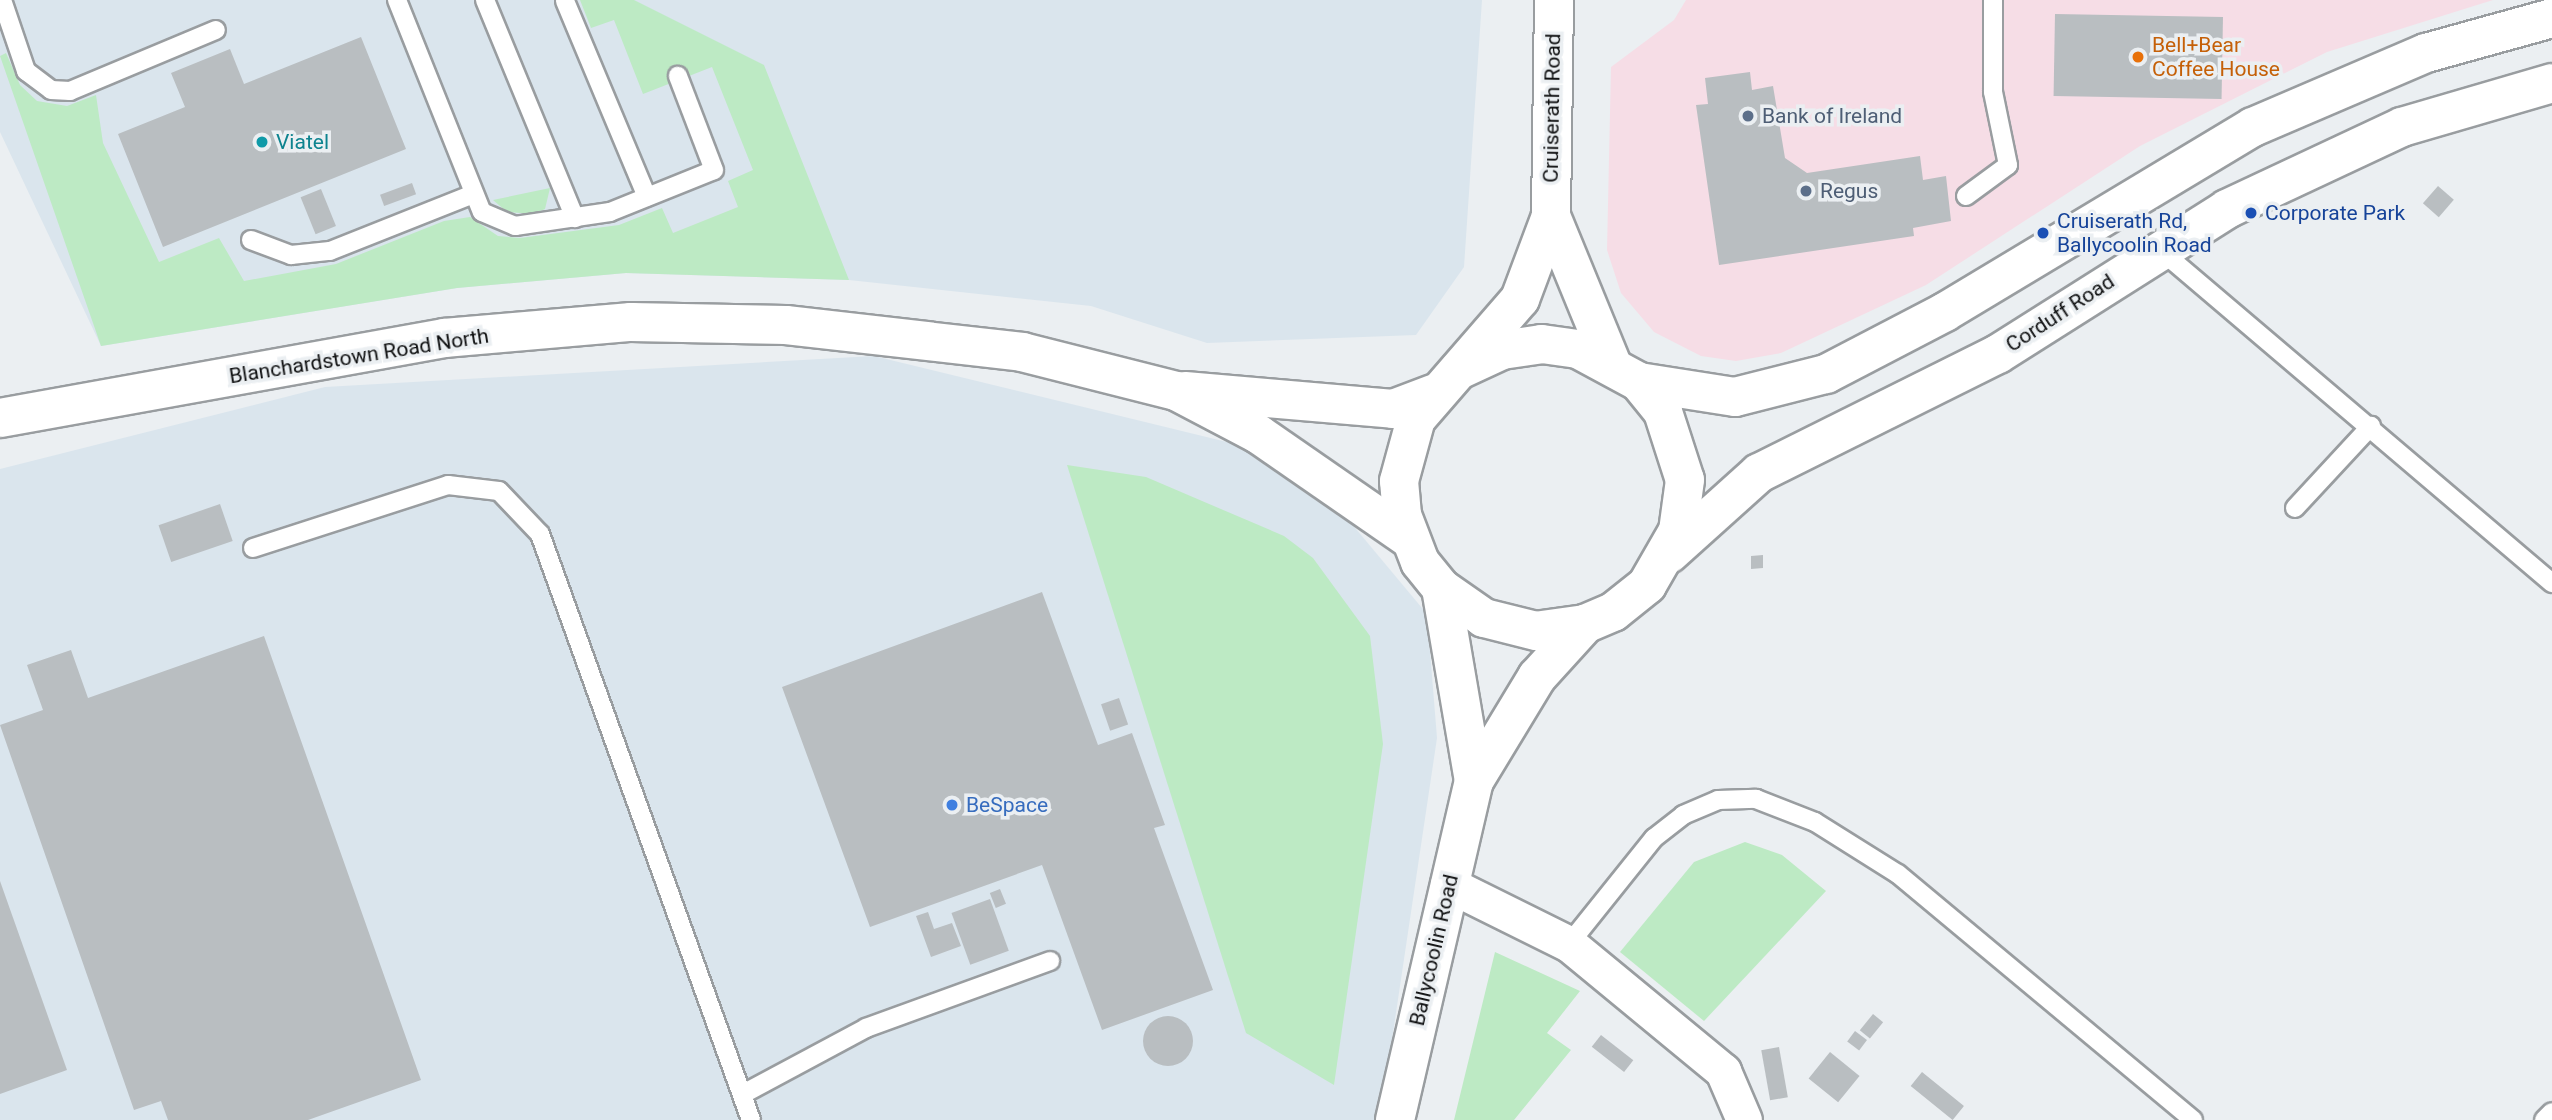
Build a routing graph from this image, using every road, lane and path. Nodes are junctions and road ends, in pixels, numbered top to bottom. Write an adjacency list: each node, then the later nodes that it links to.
1 (397, 0): 11 (lane)
2 (485, 0): 15 (lane)
3 (1554, 0): 14 (main road, Cruiserath Road)
4 (1993, 0): 12 (lane)
5 (565, 1): 13 (lane)
6 (4, 2): 8 (lane)
7 (2552, 18): 18 (main road)
8 (216, 30)
9 (678, 76): 13 (lane)
10 (2552, 83): 17 (main road, Corduff Road)
11 (473, 194): 15 (lane); 16 (lane)
12 (1966, 196)
13 (647, 197): 15 (lane)
14 (1551, 216): 18 (main road, Cruiserath Road); 19 (main road, Cruiserath Road)
15 (575, 218)
16 (251, 240)
17 (2159, 249): 22 (lane); 26 (main road, Corduff Road)
18 (1625, 372): 19 (main road, Blanchardstown Road North); 26 (main road, Cruiserath Road)
19 (1446, 382): 20 (main road, Blanchardstown Road North); 24 (main road, Cruiserath Road)
20 (1176, 391): 21 (main road, Blanchardstown Road North); 24 (main road, Blanchardstown Road North)
21 (0, 418)
22 (2371, 426): 23 (lane); 27 (lane)
23 (2295, 508)
24 (1408, 538): 28 (main road)
25 (253, 548): 34 (lane)
26 (1668, 554): 29 (main road)
27 (2552, 583)
28 (1441, 588): 29 (main road); 30 (main road, Ballycoolin Road)
29 (1585, 624): 30 (main road, Ballycoolin Road)
30 (1474, 781): 31 (main road, Ballycoolin Road)
31 (1448, 884): 32 (street); 37 (main road, Ballycoolin Road)
32 (1569, 944): 38 (street); 39 (lane)
33 (1050, 961): 34 (lane)
34 (743, 1094): 36 (lane)
35 (2552, 1112): 40 (lane)
36 (751, 1120)
37 (1395, 1120)
38 (1744, 1120)
39 (2193, 1120)
40 (2544, 1120)

